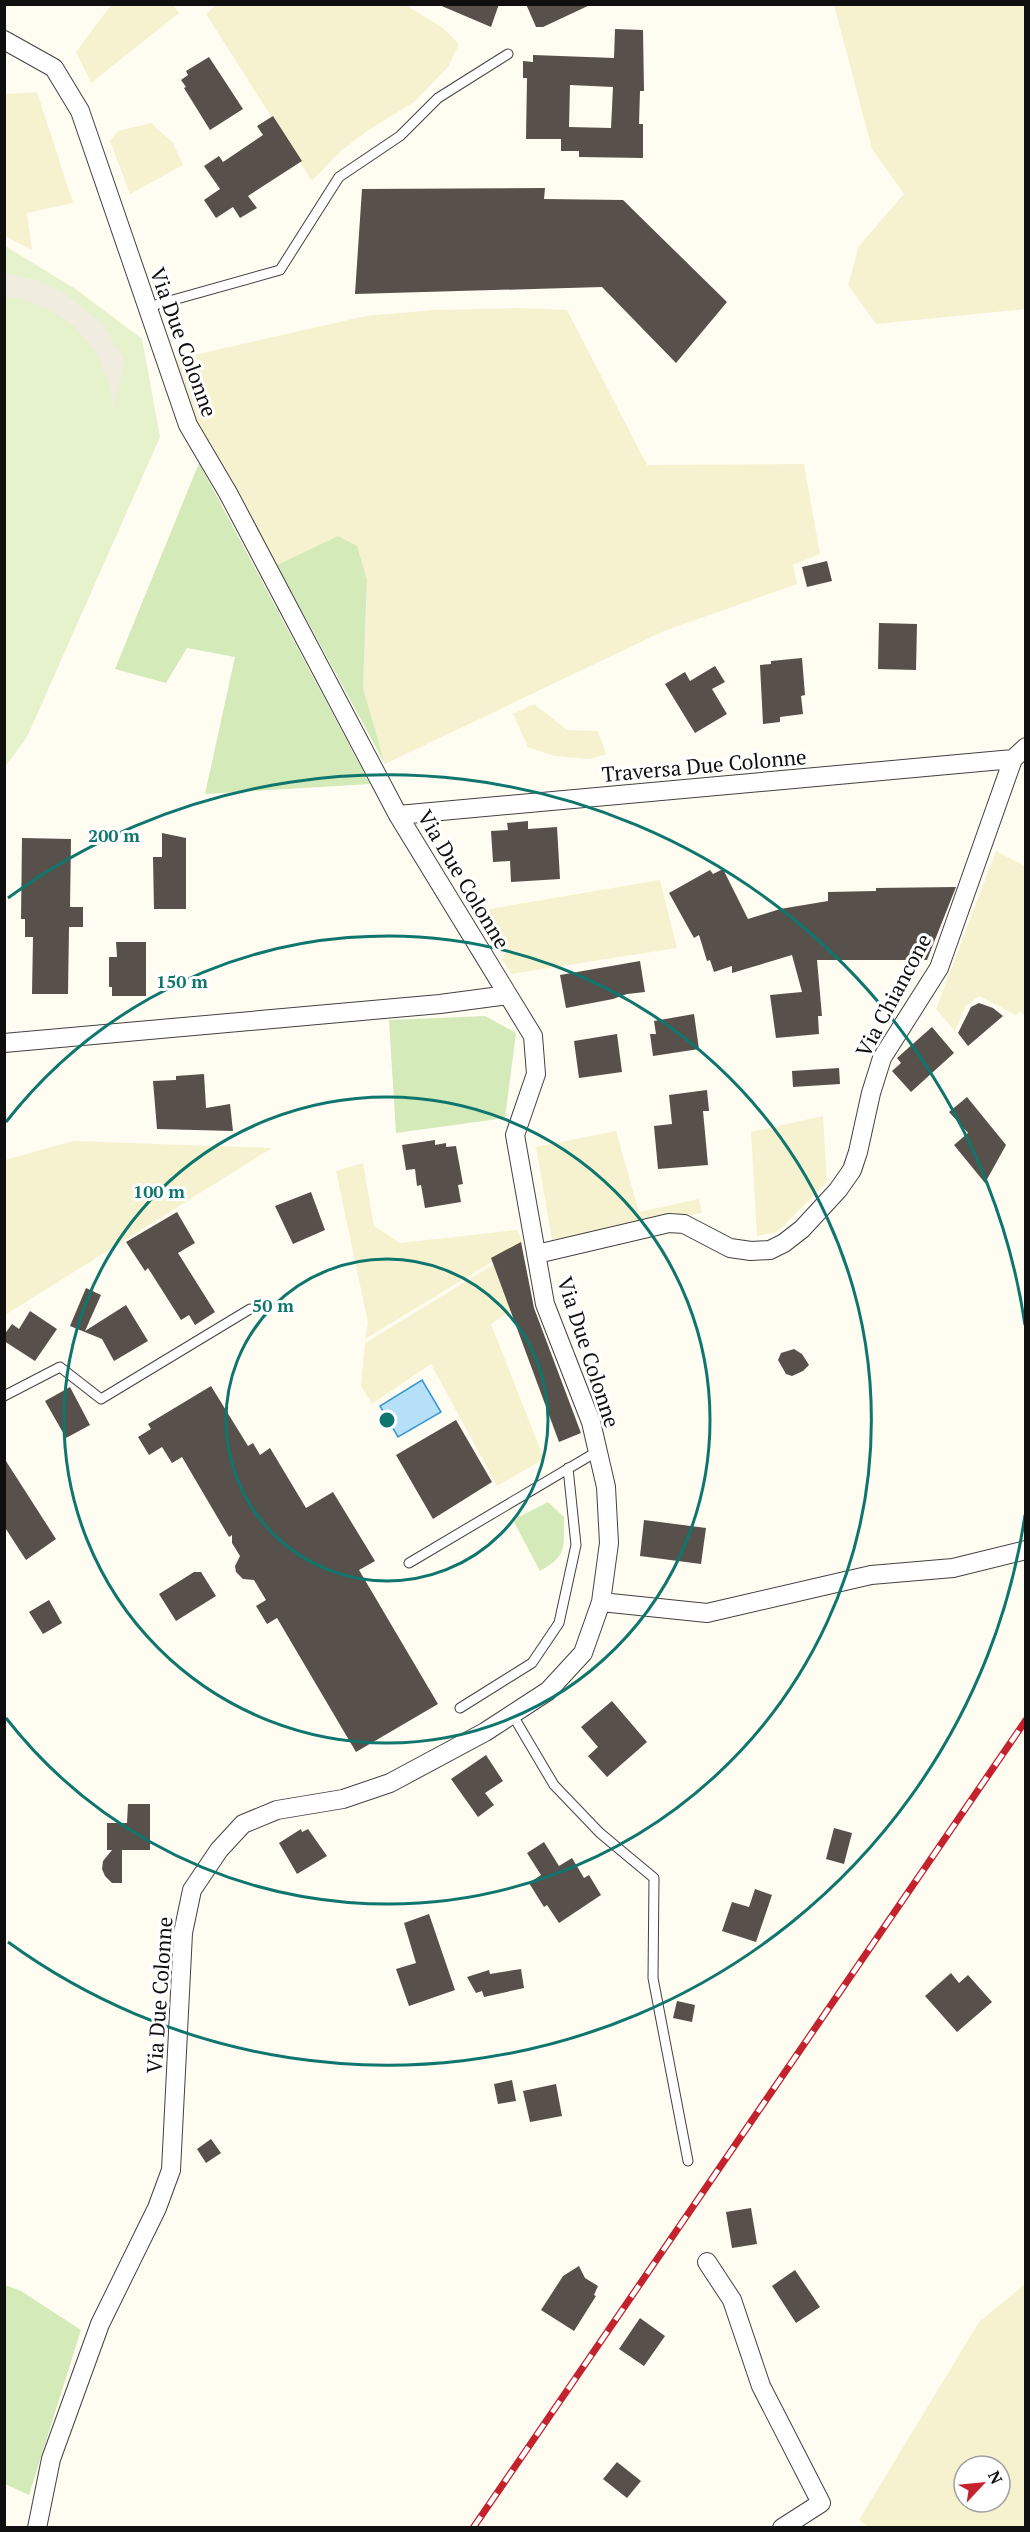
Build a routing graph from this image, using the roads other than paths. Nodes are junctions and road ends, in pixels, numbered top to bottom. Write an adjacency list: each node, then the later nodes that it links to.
1 (4, 40): 3 (street, Via Due Colonne)
2 (508, 54): 3 (lane)
3 (148, 307): 5 (street, Via Due Colonne)
4 (1019, 753): 5 (street, Traversa Due Colonne); 8 (street, Via Chiancone)
5 (398, 815): 6 (street, Via Due Colonne)
6 (508, 995): 7 (street); 8 (street, Via Due Colonne)
7 (4, 1043)
8 (537, 1254): 11 (street, Via Due Colonne)
9 (250, 1309): 10 (lane)
10 (4, 1396)
11 (597, 1451): 12 (lane); 15 (street, Via Due Colonne)
12 (568, 1468): 14 (lane); 16 (lane)
13 (1026, 1550): 15 (street)
14 (409, 1563)
15 (601, 1602): 17 (street, Via Due Colonne)
16 (460, 1708)
17 (512, 1714): 18 (lane); 20 (street, Via Due Colonne)
18 (688, 2161)
19 (707, 2262): 21 (street)
20 (37, 2528)
21 (782, 2528)

